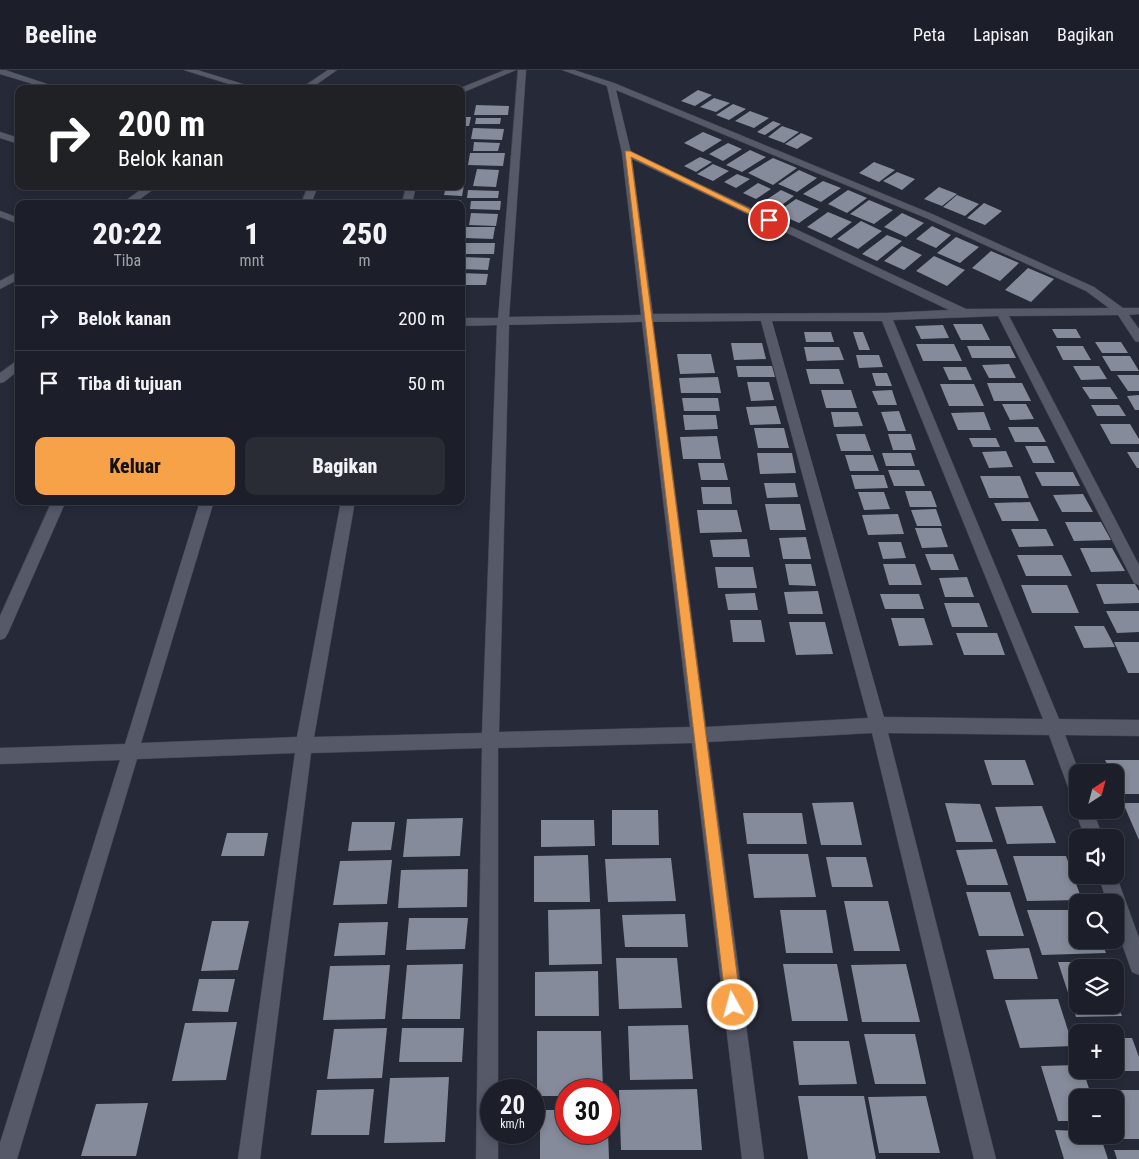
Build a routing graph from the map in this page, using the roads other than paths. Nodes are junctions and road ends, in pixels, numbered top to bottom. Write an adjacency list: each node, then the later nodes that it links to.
1 (188, 70): 8 (street)
2 (333, 70): 9 (street)
3 (512, 70): 11 (street)
4 (522, 70): 28 (street)
5 (566, 70): 10 (street)
6 (0, 71): 7 (street)
7 (45, 85)
8 (241, 85)
9 (310, 85)
10 (611, 85): 14 (street); 22 (street)
11 (465, 88)
12 (0, 135): 13 (street)
13 (15, 140)
14 (627, 153): 23 (street); 26 (street)
15 (147, 190): 16 (street)
16 (132, 200)
17 (0, 214): 18 (street)
18 (15, 220)
19 (15, 277): 20 (street)
20 (0, 286)
21 (1139, 311): 22 (street)
22 (1122, 312): 24 (street); 30 (street)
23 (963, 313): 24 (street); 25 (street)
24 (1002, 313): 36 (street)
25 (886, 317): 27 (street); 39 (street)
26 (647, 318): 27 (street); 28 (street); 41 (street)
27 (766, 319): 38 (street)
28 (503, 321): 29 (street); 42 (street)
29 (465, 322)
30 (1139, 338)
31 (15, 367): 32 (street)
32 (0, 380)
33 (57, 505): 37 (street)
34 (206, 505): 44 (street)
35 (347, 505): 43 (street)
36 (1139, 579)
37 (0, 633)
38 (878, 725): 39 (street); 41 (street); 53 (street)
39 (1054, 726): 40 (street); 46 (street)
40 (1139, 728)
41 (699, 735): 42 (street); 52 (street)
42 (490, 741): 43 (street); 51 (street)
43 (304, 745): 44 (street); 50 (street)
44 (131, 750): 45 (street); 49 (street)
45 (0, 756)
46 (1069, 767)
47 (1110, 884): 48 (street)
48 (1139, 965)
49 (6, 1159)
50 (249, 1159)
51 (487, 1159)
52 (753, 1159)
53 (985, 1159)

